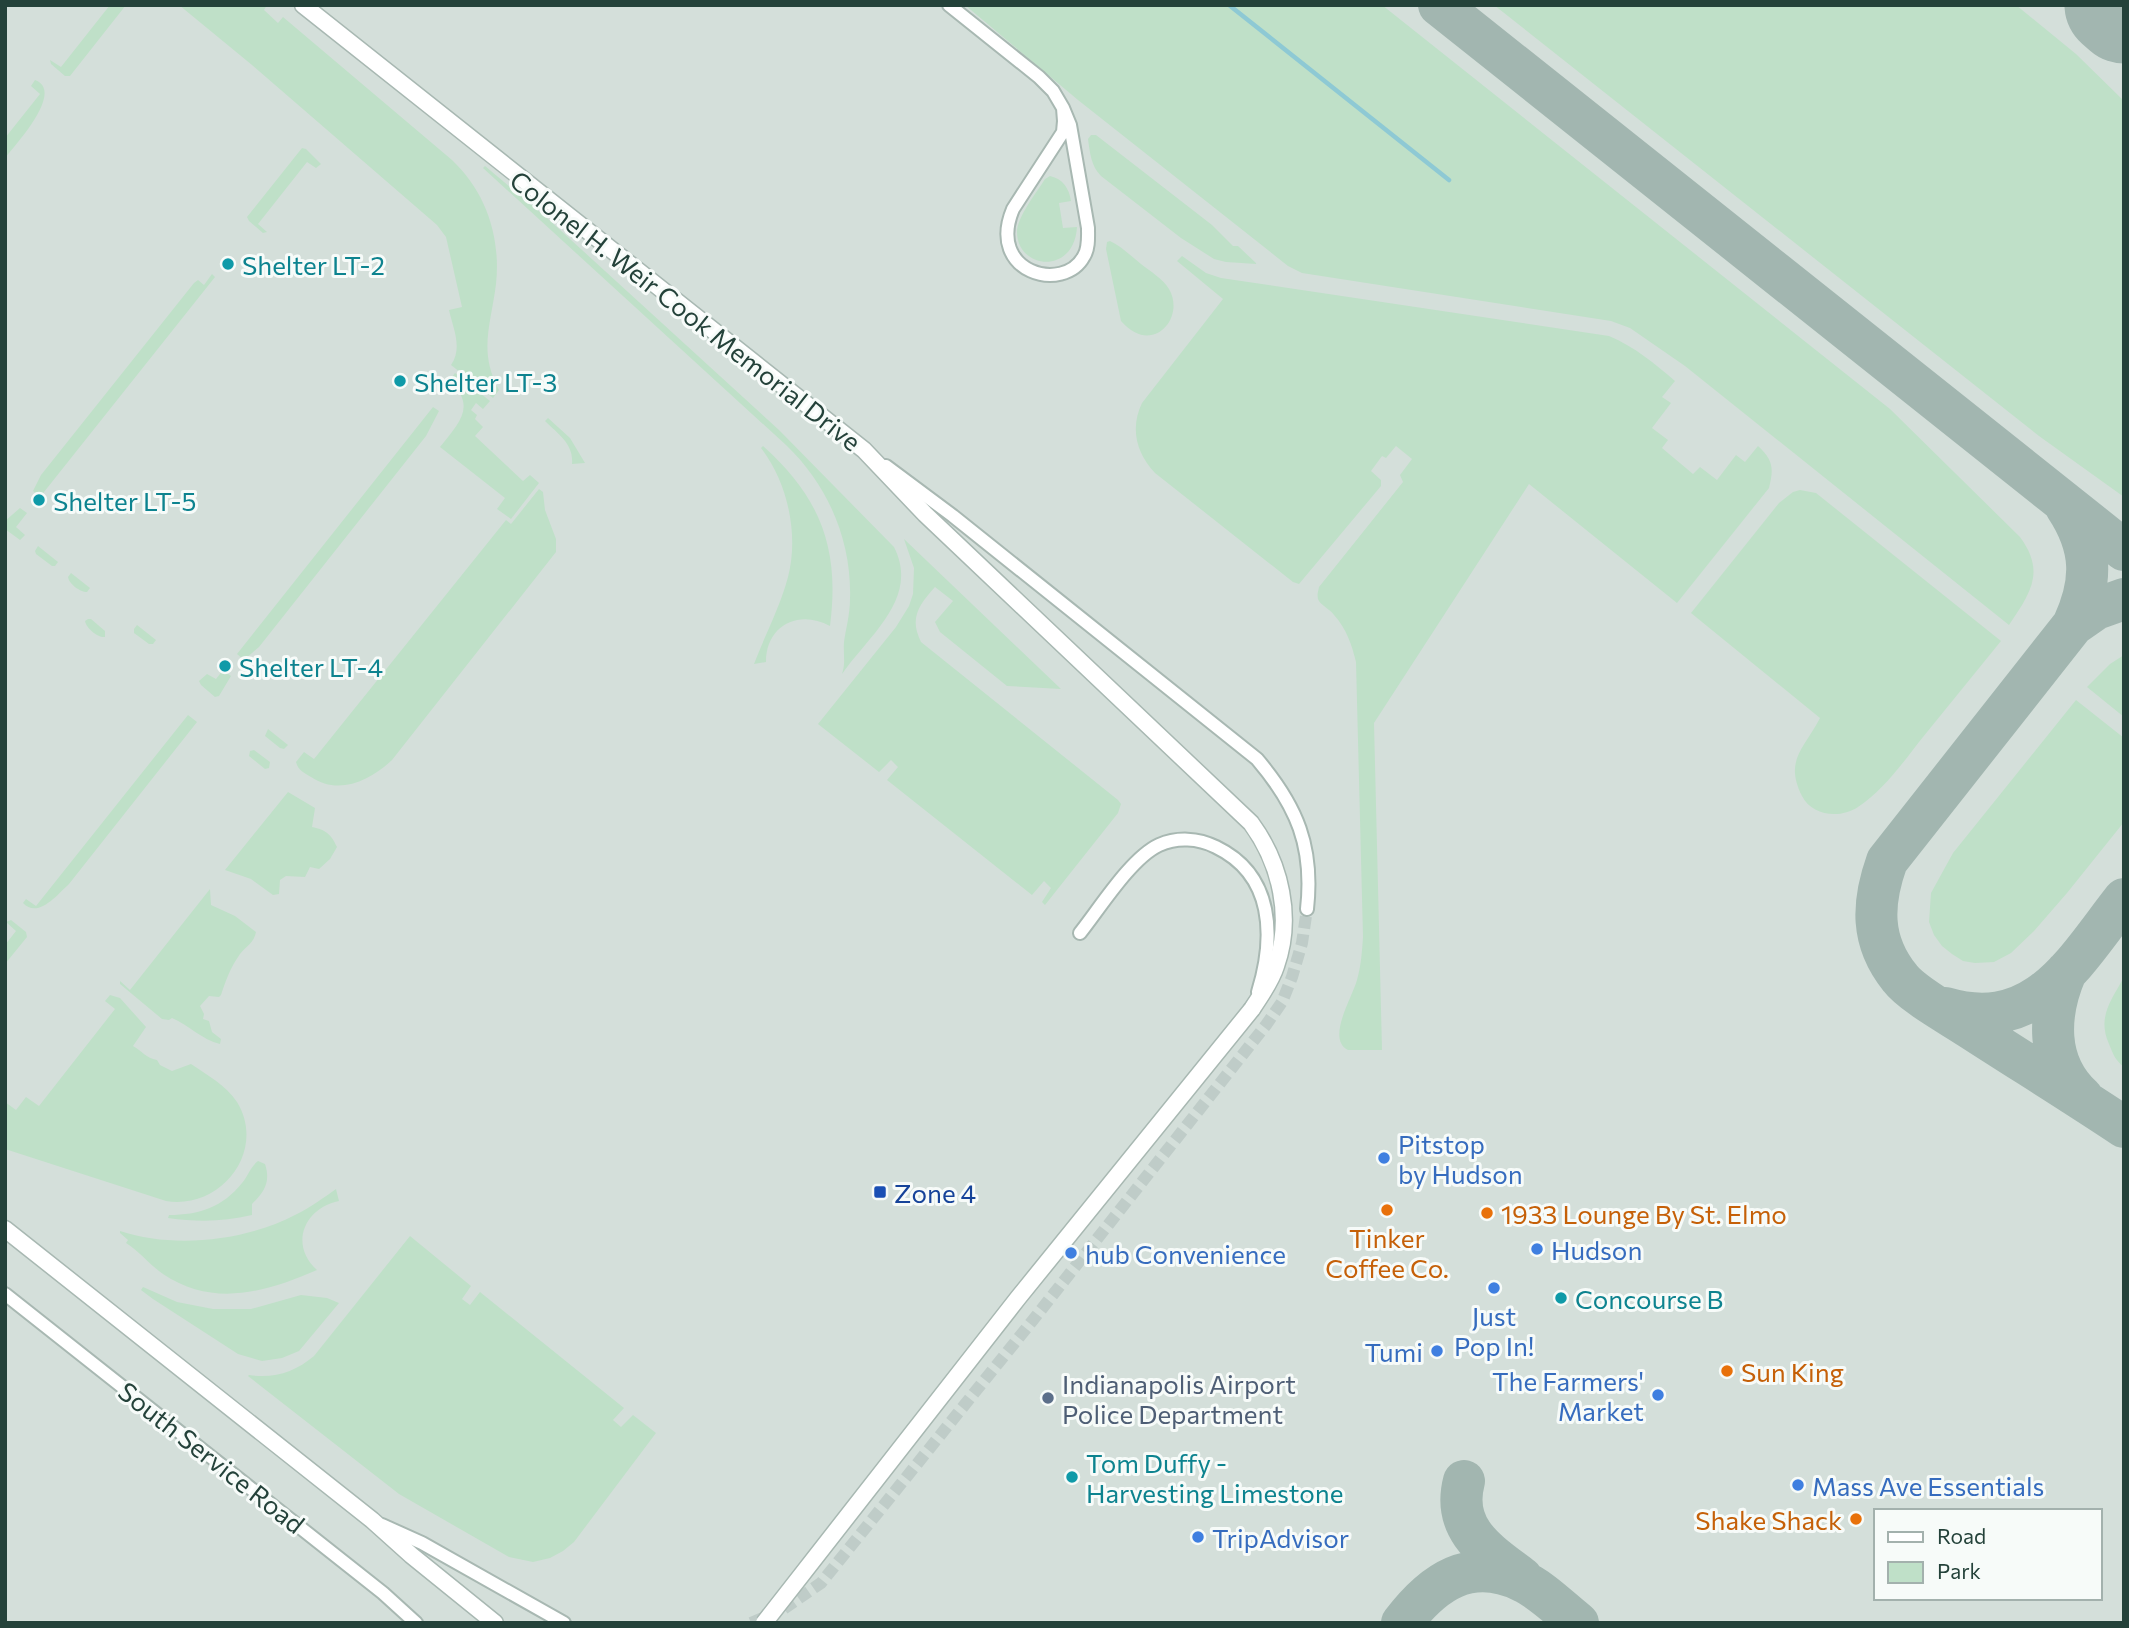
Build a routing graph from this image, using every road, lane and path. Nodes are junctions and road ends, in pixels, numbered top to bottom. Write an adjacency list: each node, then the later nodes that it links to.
1 (303, 5): 4 (street, Colonel H. Weir Cook Memorial Drive)
2 (949, 5): 3 (street)
3 (1063, 108): 3 (street)
4 (864, 450): 5 (street); 7 (street, Colonel H. Weir Cook Memorial Drive)
5 (1307, 909)
6 (1080, 933): 7 (street)
7 (1252, 1009): 14 (street, Colonel H. Weir Cook Memorial Drive, bridge)
8 (5, 1229): 10 (street)
9 (5, 1294): 11 (street, South Service Road)
10 (372, 1520): 12 (street); 13 (street)
11 (416, 1623)
12 (495, 1623)
13 (564, 1623)
14 (764, 1623)

